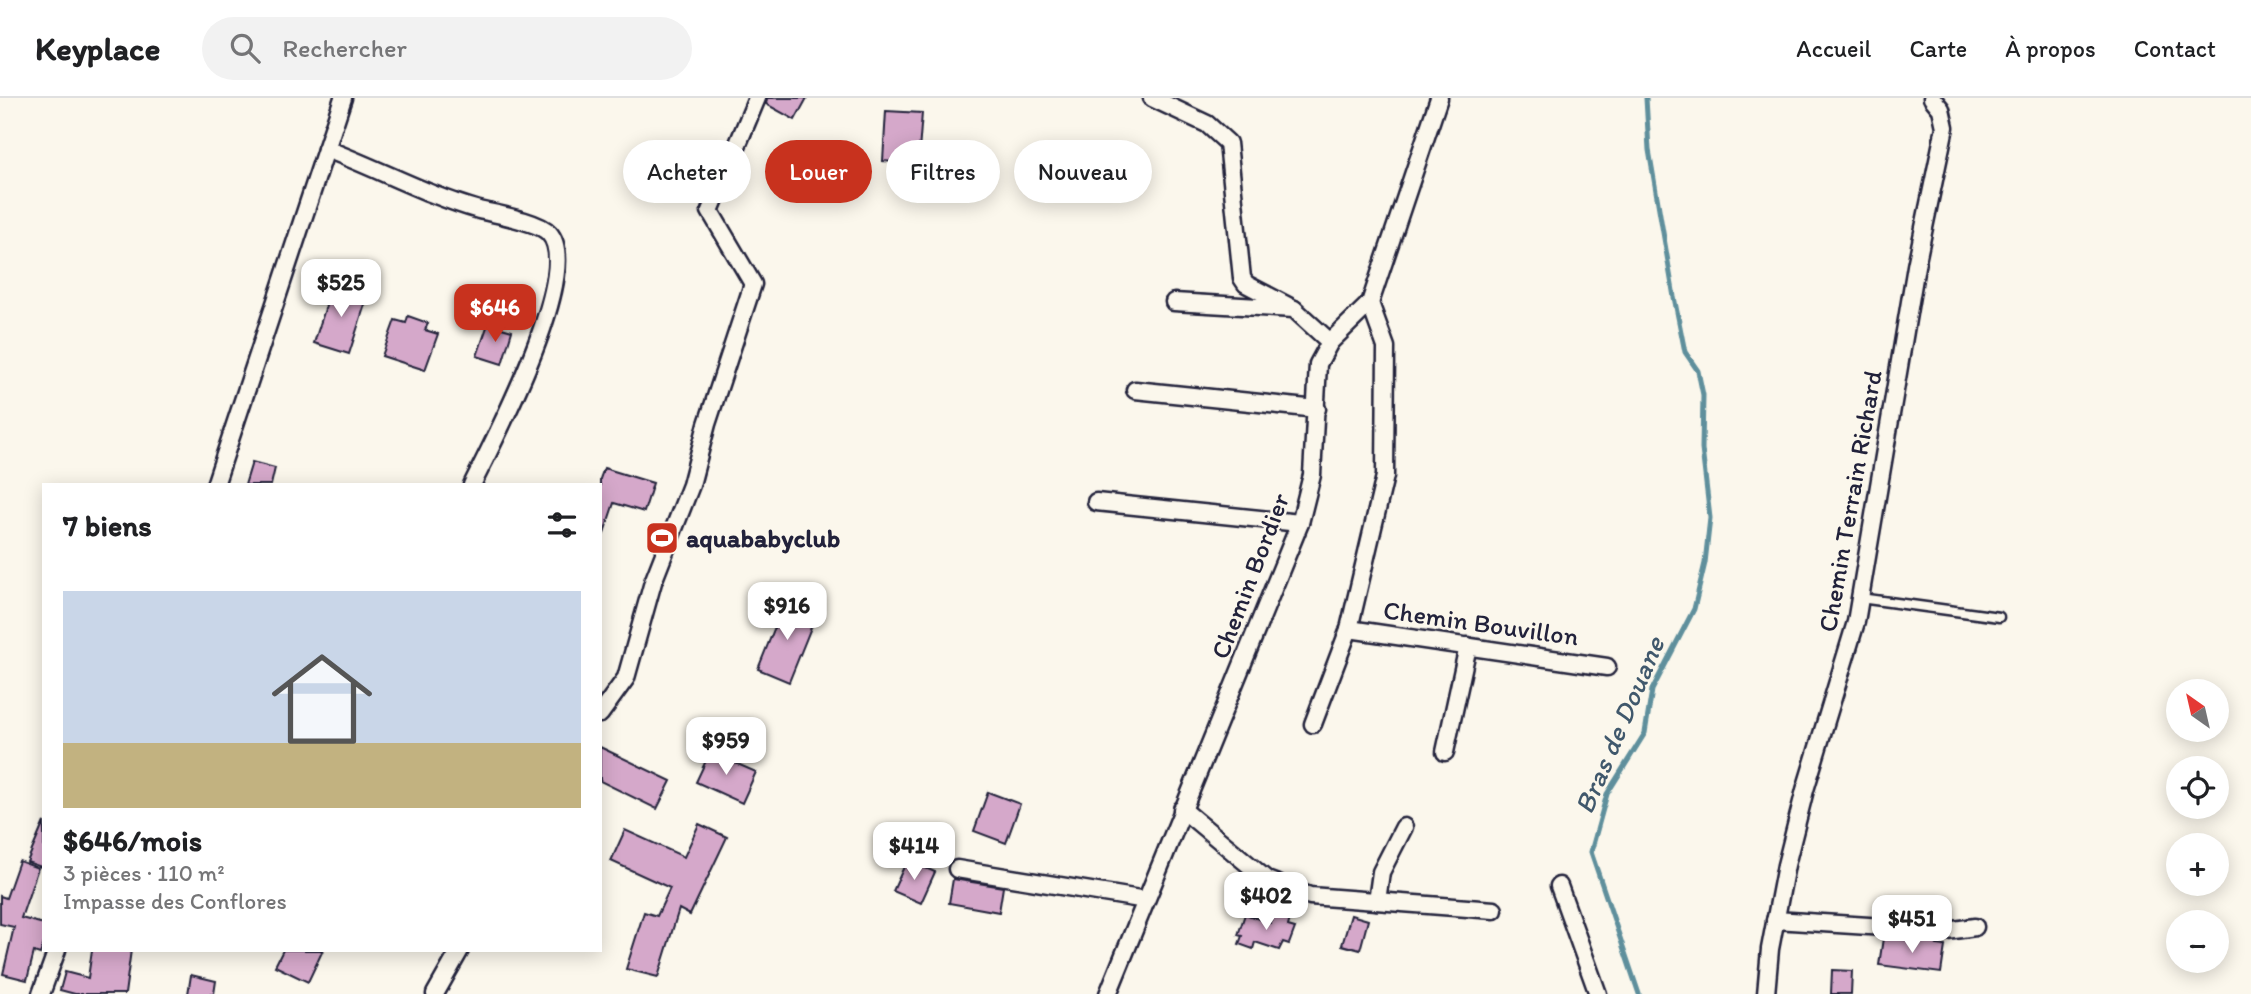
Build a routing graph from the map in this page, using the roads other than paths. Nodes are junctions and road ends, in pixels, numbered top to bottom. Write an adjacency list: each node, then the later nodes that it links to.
1 (344, 98): 6 (street)
2 (757, 98): 22 (street)
3 (1152, 98): 9 (street)
4 (1439, 98): 8 (street, Chemin Bordier)
5 (1932, 98): 17 (street, Chemin Terrain Richard)
6 (326, 149): 13 (street); 14 (street)
7 (1174, 302): 9 (street)
8 (1370, 303): 10 (street, Chemin Bordier); 19 (street, Chemin Bouvillon)
9 (1294, 309): 10 (street)
10 (1330, 342): 12 (street, Chemin Bordier)
11 (1135, 390): 12 (street)
12 (1317, 410): 16 (street, Chemin Bordier)
13 (216, 483)
14 (473, 483)
15 (1096, 502): 16 (street)
16 (1300, 523): 25 (street, Chemin Bordier)
17 (1860, 598): 18 (lane); 32 (street, Chemin Terrain Richard)
18 (1998, 617)
19 (1349, 629): 20 (street, Chemin Bouvillon); 23 (street, Chemin Bouvillon)
20 (1468, 646): 21 (street, Chemin Bouvillon); 24 (street)
21 (1607, 667)
22 (602, 711)
23 (1313, 724)
24 (1445, 752)
25 (1182, 809): 29 (street, Chemin Bordier); 30 (street)
26 (1404, 827): 30 (street)
27 (957, 869): 29 (street)
28 (1559, 886): 39 (street)
29 (1146, 900): 38 (street, Chemin Bordier)
30 (1377, 901): 31 (street)
31 (1493, 911)
32 (1775, 920): 33 (street); 40 (street, Chemin Terrain Richard)
33 (1975, 927)
34 (56, 952): 36 (street)
35 (459, 952): 37 (street)
36 (41, 994)
37 (435, 994)
38 (1108, 994)
39 (1598, 994)
40 (1766, 994)

